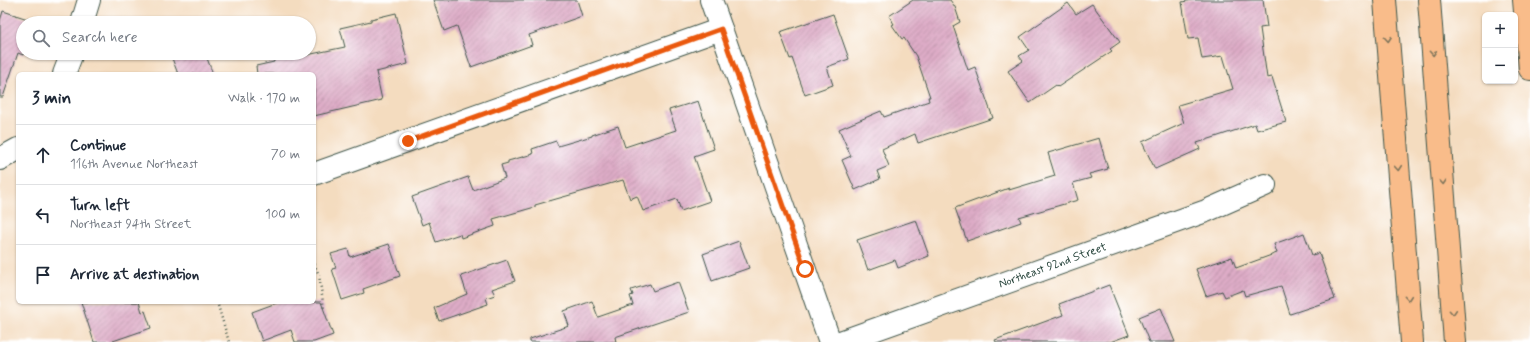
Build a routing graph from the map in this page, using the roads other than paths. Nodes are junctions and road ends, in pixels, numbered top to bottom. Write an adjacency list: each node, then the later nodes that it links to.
1 (89, 0): 6 (street)
2 (711, 0): 8 (street)
3 (1385, 0): 18 (highway, one-way to 18)
4 (1429, 0): 19 (highway, one-way to 19)
5 (1525, 0): 7 (highway); 10 (highway)
6 (84, 16)
7 (1530, 17)
8 (721, 29): 14 (street); 16 (street)
9 (69, 60): 11 (street)
10 (1530, 69)
11 (65, 72)
12 (16, 150): 13 (street)
13 (0, 159)
14 (316, 173)
15 (1265, 185): 17 (street, Northeast 92nd Street)
16 (830, 342)
17 (840, 342)
18 (1412, 342)
19 (1455, 342)

